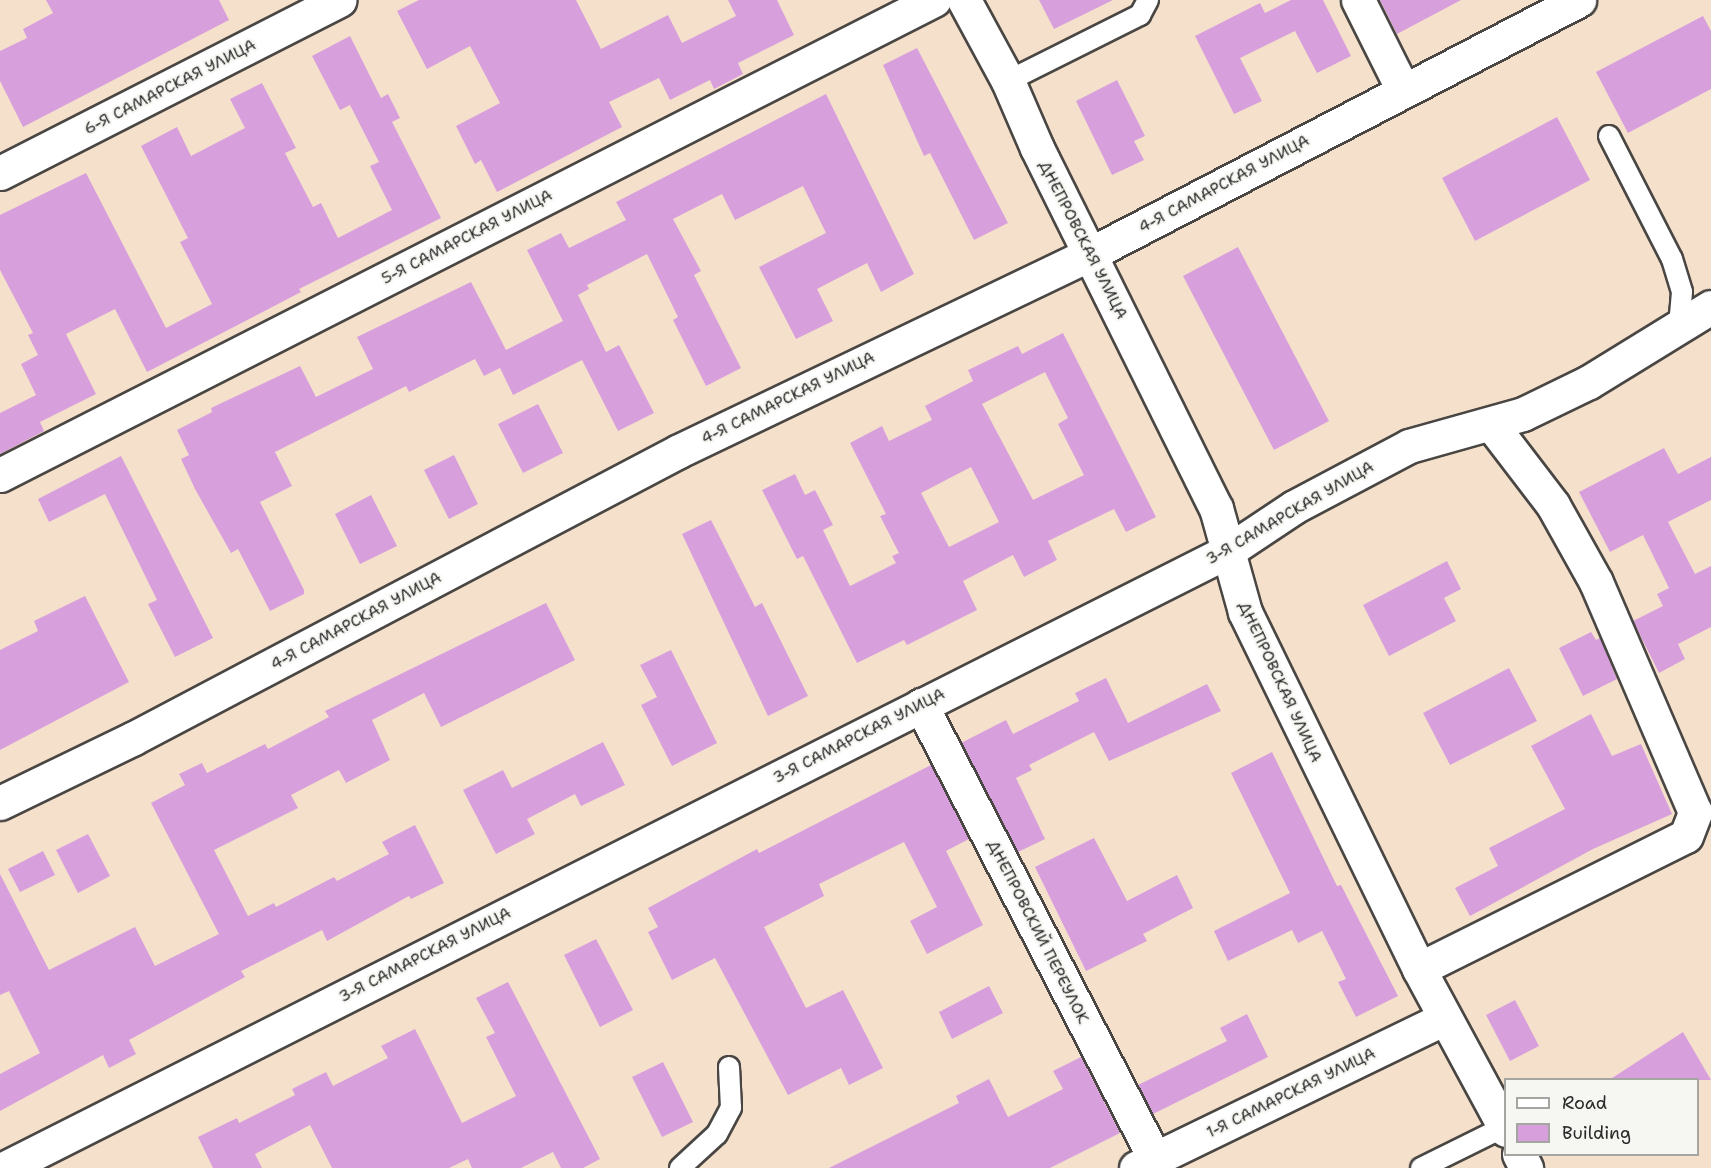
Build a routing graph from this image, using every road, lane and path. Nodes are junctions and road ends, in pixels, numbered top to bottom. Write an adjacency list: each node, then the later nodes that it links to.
1 (339, 0): 10 (street, 6-Я САМАРСКАЯ УЛИЦА)
2 (934, 0): 15 (street, 5-Я САМАРСКАЯ УЛИЦА)
3 (964, 0): 7 (street, ДНЕПРОВСКАЯ УЛИЦА)
4 (1148, 0): 7 (lane)
5 (1358, 0): 8 (street)
6 (1579, 0): 8 (street, 4-Я САМАРСКАЯ УЛИЦА)
7 (1008, 81): 11 (street, ДНЕПРОВСКАЯ УЛИЦА)
8 (1403, 90): 11 (street, 4-Я САМАРСКАЯ УЛИЦА)
9 (1609, 136): 13 (lane)
10 (0, 173)
11 (1092, 253): 16 (street, ДНЕПРОВСКАЯ УЛИЦА); 18 (street, 4-Я САМАРСКАЯ УЛИЦА)
12 (1711, 307): 13 (street, 3-Я САМАРСКАЯ УЛИЦА)
13 (1679, 328): 14 (street, 3-Я САМАРСКАЯ УЛИЦА)
14 (1491, 424): 16 (street, 3-Я САМАРСКАЯ УЛИЦА); 19 (street)
15 (0, 475)
16 (1228, 551): 17 (street, 3-Я САМАРСКАЯ УЛИЦА); 19 (street, ДНЕПРОВСКАЯ УЛИЦА)
17 (921, 705): 24 (street, ДНЕПРОВСКИЙ ПЕРЕУЛОК); 25 (street, 3-Я САМАРСКАЯ УЛИЦА)
18 (0, 803)
19 (1419, 969): 20 (street, ДНЕПРОВСКАЯ УЛИЦА)
20 (1445, 1018): 22 (street, ДНЕПРОВСКАЯ УЛИЦА); 24 (street, 1-Я САМАРСКАЯ УЛИЦА)
21 (729, 1067): 26 (lane)
22 (1504, 1127)
23 (1504, 1136): 27 (lane)
24 (1145, 1164)
25 (5, 1168)
26 (680, 1168)
27 (1421, 1168)

